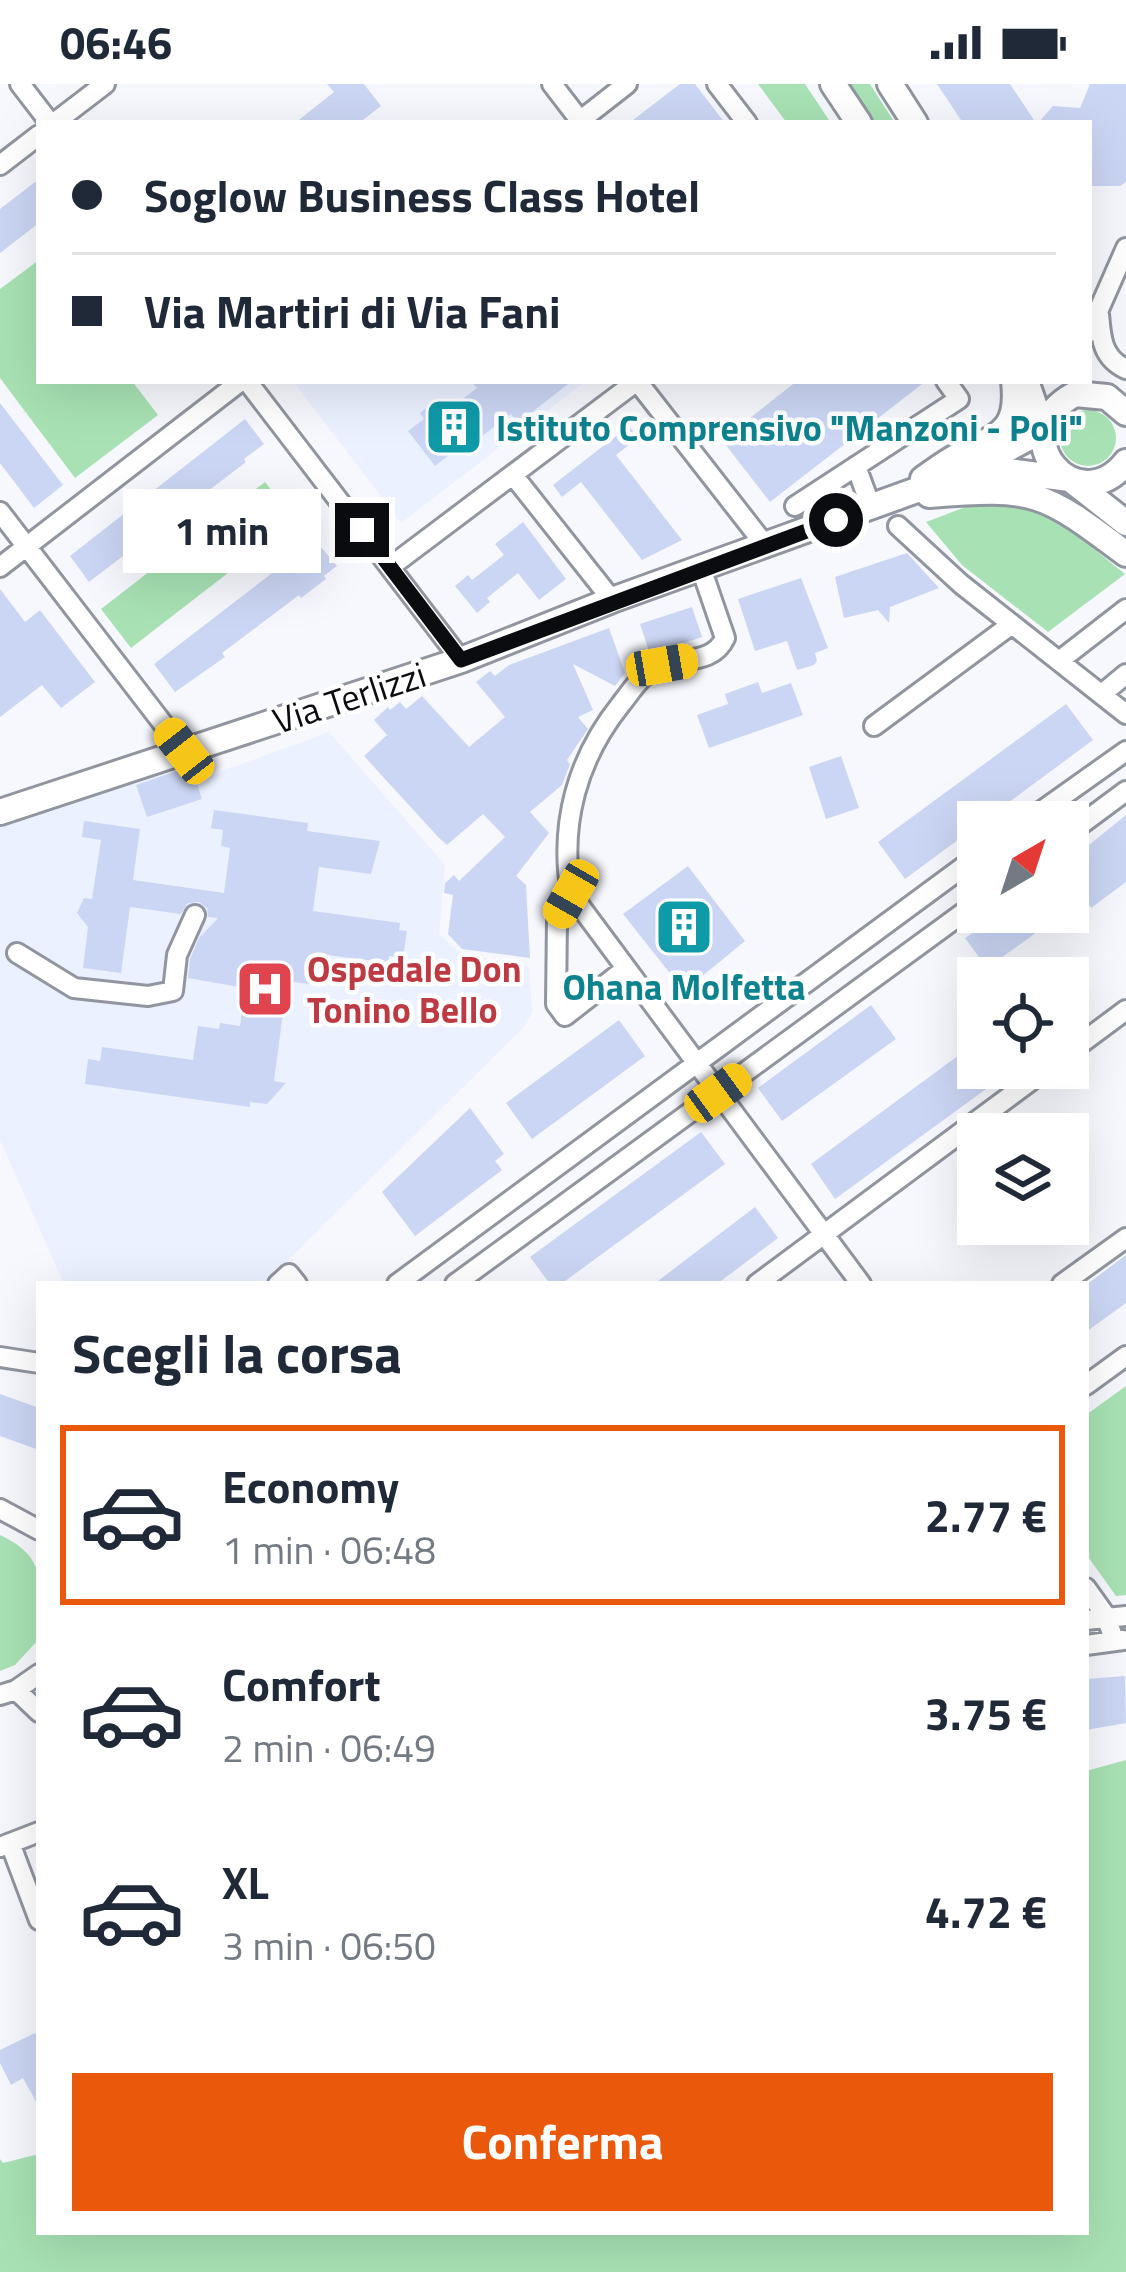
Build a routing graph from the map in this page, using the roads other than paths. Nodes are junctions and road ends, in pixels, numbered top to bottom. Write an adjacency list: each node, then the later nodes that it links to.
1 (20, 84): 8 (street)
2 (105, 84): 9 (street)
3 (552, 84): 10 (street)
4 (627, 84): 11 (street)
5 (717, 84): 12 (street)
6 (833, 84): 13 (main road)
7 (890, 84): 14 (main road)
8 (50, 120)
9 (56, 120)
10 (579, 120)
11 (582, 120)
12 (745, 120)
13 (857, 120)
14 (913, 120)
15 (36, 136): 16 (street)
16 (0, 164)
17 (1126, 248): 18 (street)
18 (1120, 275): 19 (street)
19 (1099, 309): 20 (street); 21 (street)
20 (1092, 325)
21 (1126, 370)
22 (240, 384): 43 (street)
23 (246, 384): 46 (street)
24 (633, 384): 34 (street)
25 (639, 384): 42 (street)
26 (948, 384): 32 (street)
27 (1014, 384): 36 (main road, Via Terlizzi)
28 (1027, 384): 30 (main road)
29 (1111, 398): 30 (main road, Via Terlizzi)
30 (1043, 430): 33 (main road, Via Terlizzi); 35 (main road)
31 (1126, 462): 35 (main road)
32 (856, 466): 37 (street); 38 (street)
33 (961, 474): 35 (main road, Via Terlizzi); 36 (main road, Via Terlizzi)
34 (513, 475): 46 (street); 48 (street)
35 (1070, 479): 40 (main road)
36 (897, 497): 38 (main road, Via Terlizzi); 44 (main road, Via Terlizzi)
37 (795, 506)
38 (871, 507): 42 (main road, Via Terlizzi)
39 (0, 512): 43 (street)
40 (1126, 523)
41 (898, 526): 50 (street)
42 (765, 545): 47 (main road, Via Terlizzi)
43 (27, 546): 45 (street); 57 (street)
44 (1126, 554)
45 (0, 567)
46 (390, 567): 51 (street)
47 (701, 568): 48 (main road, Via Terlizzi); 64 (street)
48 (612, 600): 51 (main road, Via Terlizzi)
49 (1126, 609): 52 (street)
50 (1012, 624): 52 (street); 56 (street)
51 (461, 660): 57 (main road, Via Terlizzi)
52 (1059, 661): 54 (street)
53 (1126, 674): 54 (street)
54 (1102, 694): 55 (street)
55 (1126, 714)
56 (874, 726)
57 (184, 751): 61 (main road, Via Terlizzi)
58 (1126, 751): 60 (street)
59 (1126, 790): 62 (street)
60 (1056, 801)
61 (0, 812)
62 (1089, 818)
63 (957, 871): 65 (street)
64 (571, 894): 70 (street); 70 (street)
65 (912, 903): 68 (street); 73 (street)
66 (194, 915): 69 (street)
67 (957, 917): 68 (street)
68 (934, 934): 75 (street)
69 (17, 953)
70 (624, 970): 73 (street)
71 (1126, 1010): 72 (street)
72 (1089, 1037)
73 (695, 1062): 75 (street); 76 (street)
74 (1020, 1089): 77 (street)
75 (718, 1093): 77 (street); 79 (street)
76 (482, 1223): 79 (street); 80 (street)
77 (825, 1235): 82 (street); 83 (street)
78 (1126, 1238): 84 (street)
79 (501, 1250): 81 (street)
80 (402, 1281)
81 (459, 1281)
82 (761, 1281)
83 (859, 1281)
84 (1066, 1281)
85 (1126, 1356): 88 (street)
86 (0, 1357): 87 (street)
87 (36, 1363)
88 (1089, 1383)
89 (0, 1509): 90 (street)
90 (36, 1528)
91 (1089, 1592): 92 (street)
92 (1106, 1618): 93 (street)
93 (1120, 1640): 94 (street)
94 (1089, 1645)
95 (36, 1676): 96 (street)
96 (8, 1692): 97 (street)
97 (36, 1710)
98 (36, 1833): 99 (street)
99 (5, 1845): 100 (street)
100 (36, 1913)

